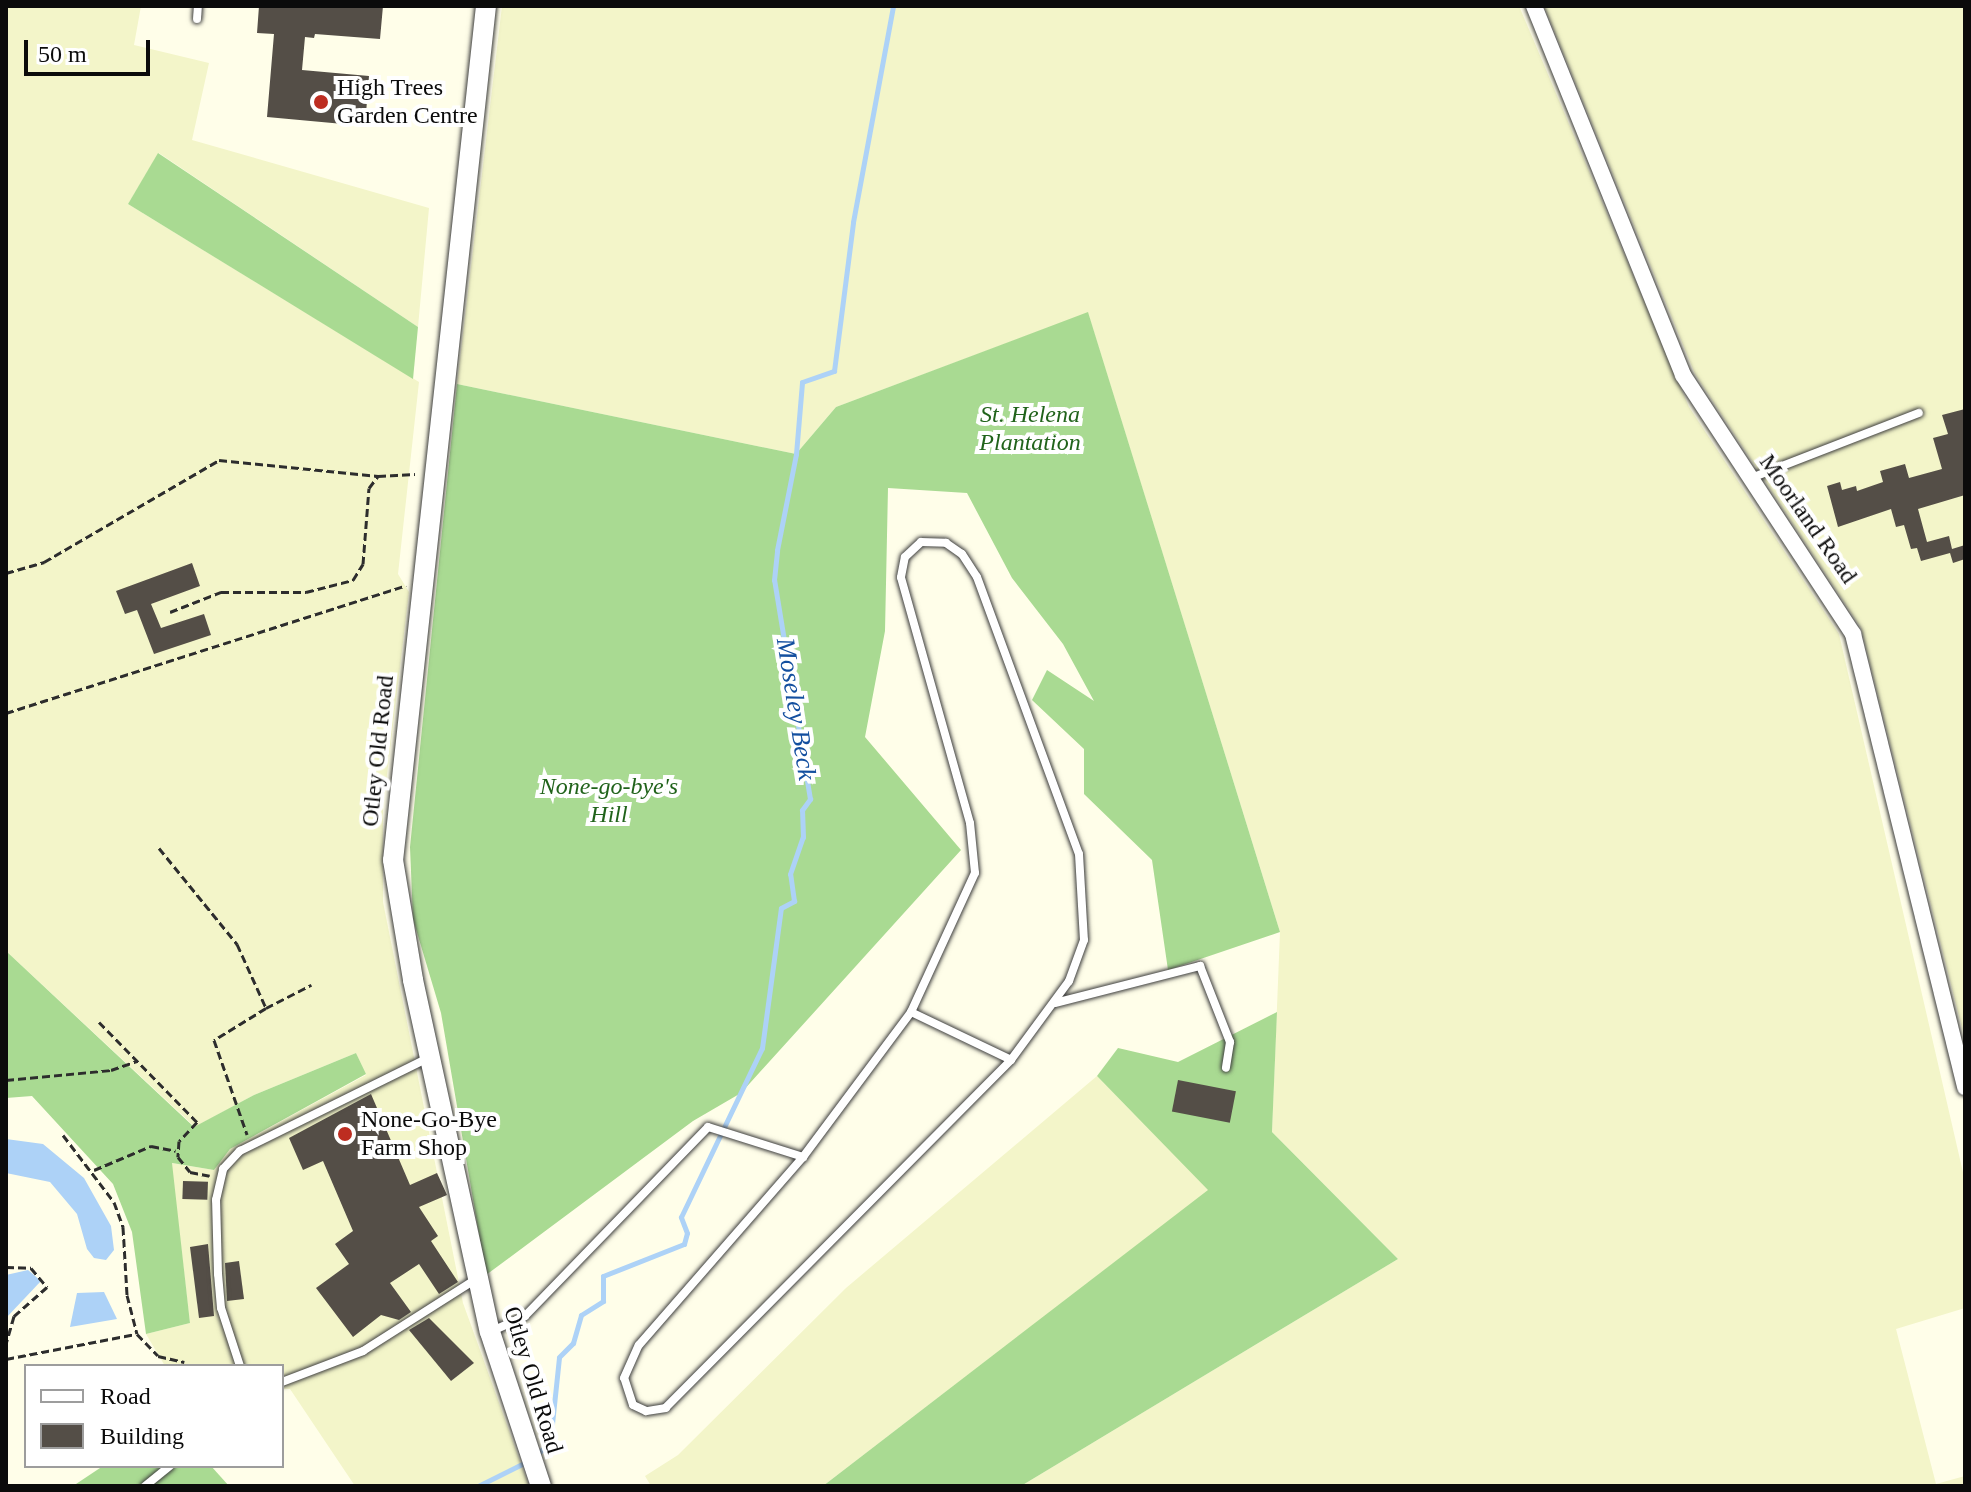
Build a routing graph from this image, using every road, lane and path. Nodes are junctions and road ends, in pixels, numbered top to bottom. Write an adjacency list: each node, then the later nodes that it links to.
1 (198, 6): 4 (lane)
2 (486, 6): 6 (street, Otley Old Road)
3 (1540, 8): 8 (street, Moorland Road)
4 (197, 19)
5 (1919, 413): 8 (lane)
6 (431, 475): 7 (path); 10 (street, Otley Old Road)
7 (378, 476): 9 (path); 11 (path)
8 (1751, 478): 24 (street, Moorland Road)
9 (6, 573)
10 (422, 580): 12 (path); 19 (street, Otley Old Road)
11 (170, 612)
12 (6, 713)
13 (159, 848): 16 (path)
14 (311, 985): 16 (path)
15 (1054, 1003): 17 (lane); 20 (lane); 22 (lane)
16 (266, 1008): 26 (path)
17 (911, 1012): 20 (lane); 28 (lane)
18 (99, 1022): 21 (path)
19 (430, 1057): 26 (lane); 32 (street, Otley Old Road)
20 (1011, 1060): 28 (lane)
21 (137, 1061): 23 (path); 27 (path)
22 (1226, 1068)
23 (6, 1080)
24 (1965, 1087)
25 (63, 1135): 29 (path)
26 (251, 1145): 30 (lane)
27 (176, 1151): 29 (path); 30 (path)
28 (803, 1157): 33 (lane)
29 (94, 1170): 34 (path)
30 (222, 1177): 38 (lane)
31 (6, 1267): 35 (path)
32 (477, 1279): 33 (street, Otley Old Road); 39 (lane)
33 (490, 1332): 42 (street, Otley Old Road)
34 (137, 1334): 36 (path); 37 (path)
35 (6, 1344)
36 (6, 1359)
37 (184, 1362)
38 (239, 1364)
39 (284, 1381)
40 (168, 1468): 41 (lane)
41 (145, 1486)
42 (541, 1486)

